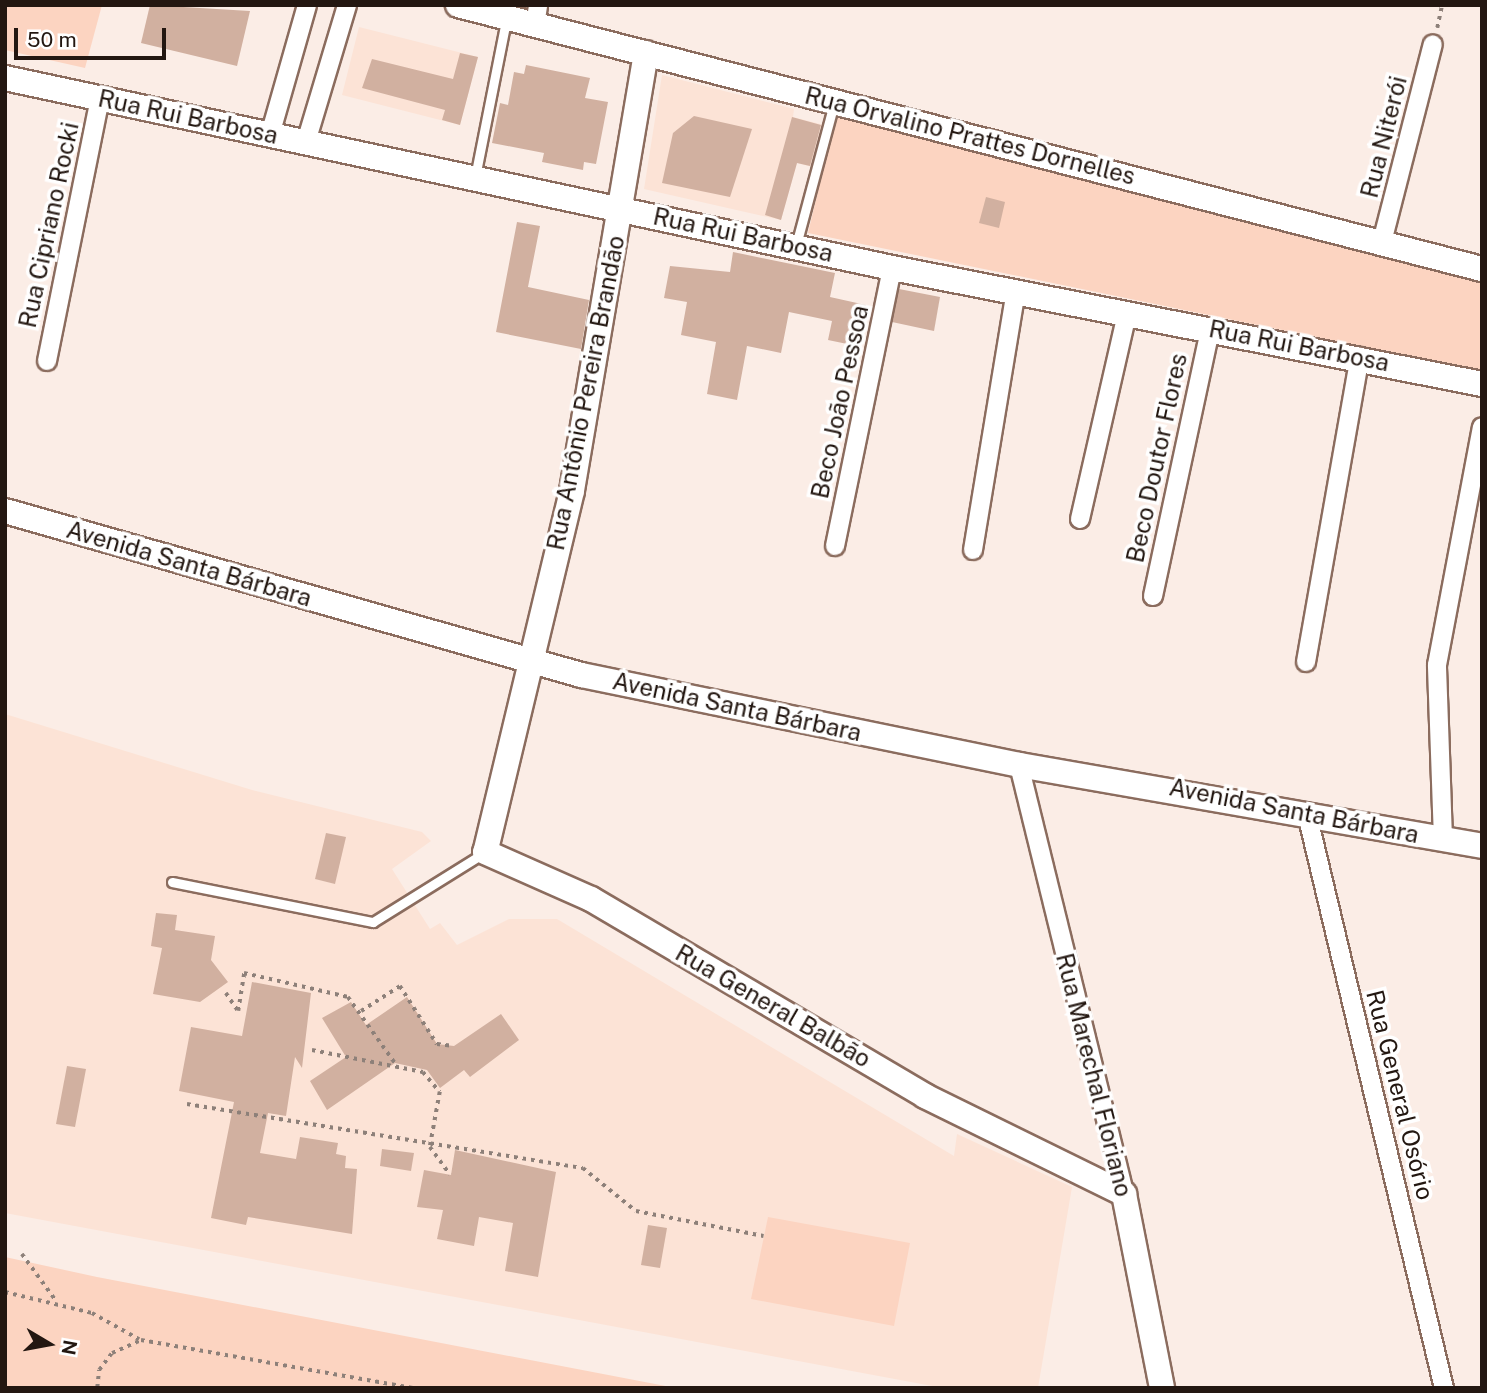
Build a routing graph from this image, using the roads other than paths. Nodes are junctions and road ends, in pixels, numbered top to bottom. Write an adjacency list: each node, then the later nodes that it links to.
1 (307, 5): 11 (street)
2 (347, 5): 12 (street)
3 (458, 5): 5 (street, Rua Orvalino Prattes Dornelles)
4 (537, 15): 5 (street, Rua Orvalino Prattes Dornelles); 7 (street, Rua Orvalino Prattes Dornelles)
5 (506, 18): 13 (lane)
6 (1433, 44): 15 (street, Rua Niterói)
7 (646, 53): 10 (street, Rua Orvalino Prattes Dornelles); 14 (street, Rua Antônio Pereira Brandão)
8 (5, 78): 9 (street, Rua Rui Barbosa)
9 (100, 98): 11 (street, Rua Rui Barbosa); 23 (street, Rua Cipriano Rocki)
10 (834, 102): 15 (street, Rua Orvalino Prattes Dornelles); 16 (lane)
11 (270, 135): 12 (street, Rua Rui Barbosa)
12 (306, 142): 13 (street, Rua Rui Barbosa)
13 (475, 177): 14 (street, Rua Rui Barbosa)
14 (620, 208): 16 (street, Rua Rui Barbosa); 31 (street, Rua Antônio Pereira Brandão)
15 (1382, 242): 18 (street, Rua Orvalino Prattes Dornelles)
16 (796, 247): 17 (street, Rua Rui Barbosa)
17 (892, 268): 19 (street, Rua Rui Barbosa); 28 (street, Beco João Pessoa)
18 (1482, 269)
19 (1016, 291): 20 (street, Rua Rui Barbosa); 29 (street)
20 (1126, 313): 21 (street, Rua Rui Barbosa); 27 (street)
21 (1210, 330): 22 (street, Rua Rui Barbosa); 30 (street, Beco Doutor Flores)
22 (1360, 357): 24 (street, Rua Rui Barbosa); 32 (street)
23 (47, 361)
24 (1482, 384)
25 (1482, 427): 35 (street)
26 (5, 512): 31 (street, Avenida Santa Bárbara)
27 (1080, 519)
28 (835, 547)
29 (973, 550)
30 (1153, 596)
31 (528, 661): 33 (street, Avenida Santa Bárbara); 37 (street, Rua Antônio Pereira Brandão)
32 (1306, 662)
33 (1019, 765): 34 (street, Avenida Santa Bárbara); 39 (street, Rua Marechal Floriano)
34 (1307, 814): 35 (street, Avenida Santa Bárbara); 41 (street, Rua General Osório)
35 (1443, 839): 36 (street, Avenida Santa Bárbara)
36 (1482, 846)
37 (485, 852): 38 (lane); 39 (street, Rua General Balbão)
38 (172, 882)
39 (1124, 1194): 40 (street, Rua Marechal Floriano)
40 (1162, 1388)
41 (1444, 1388)

